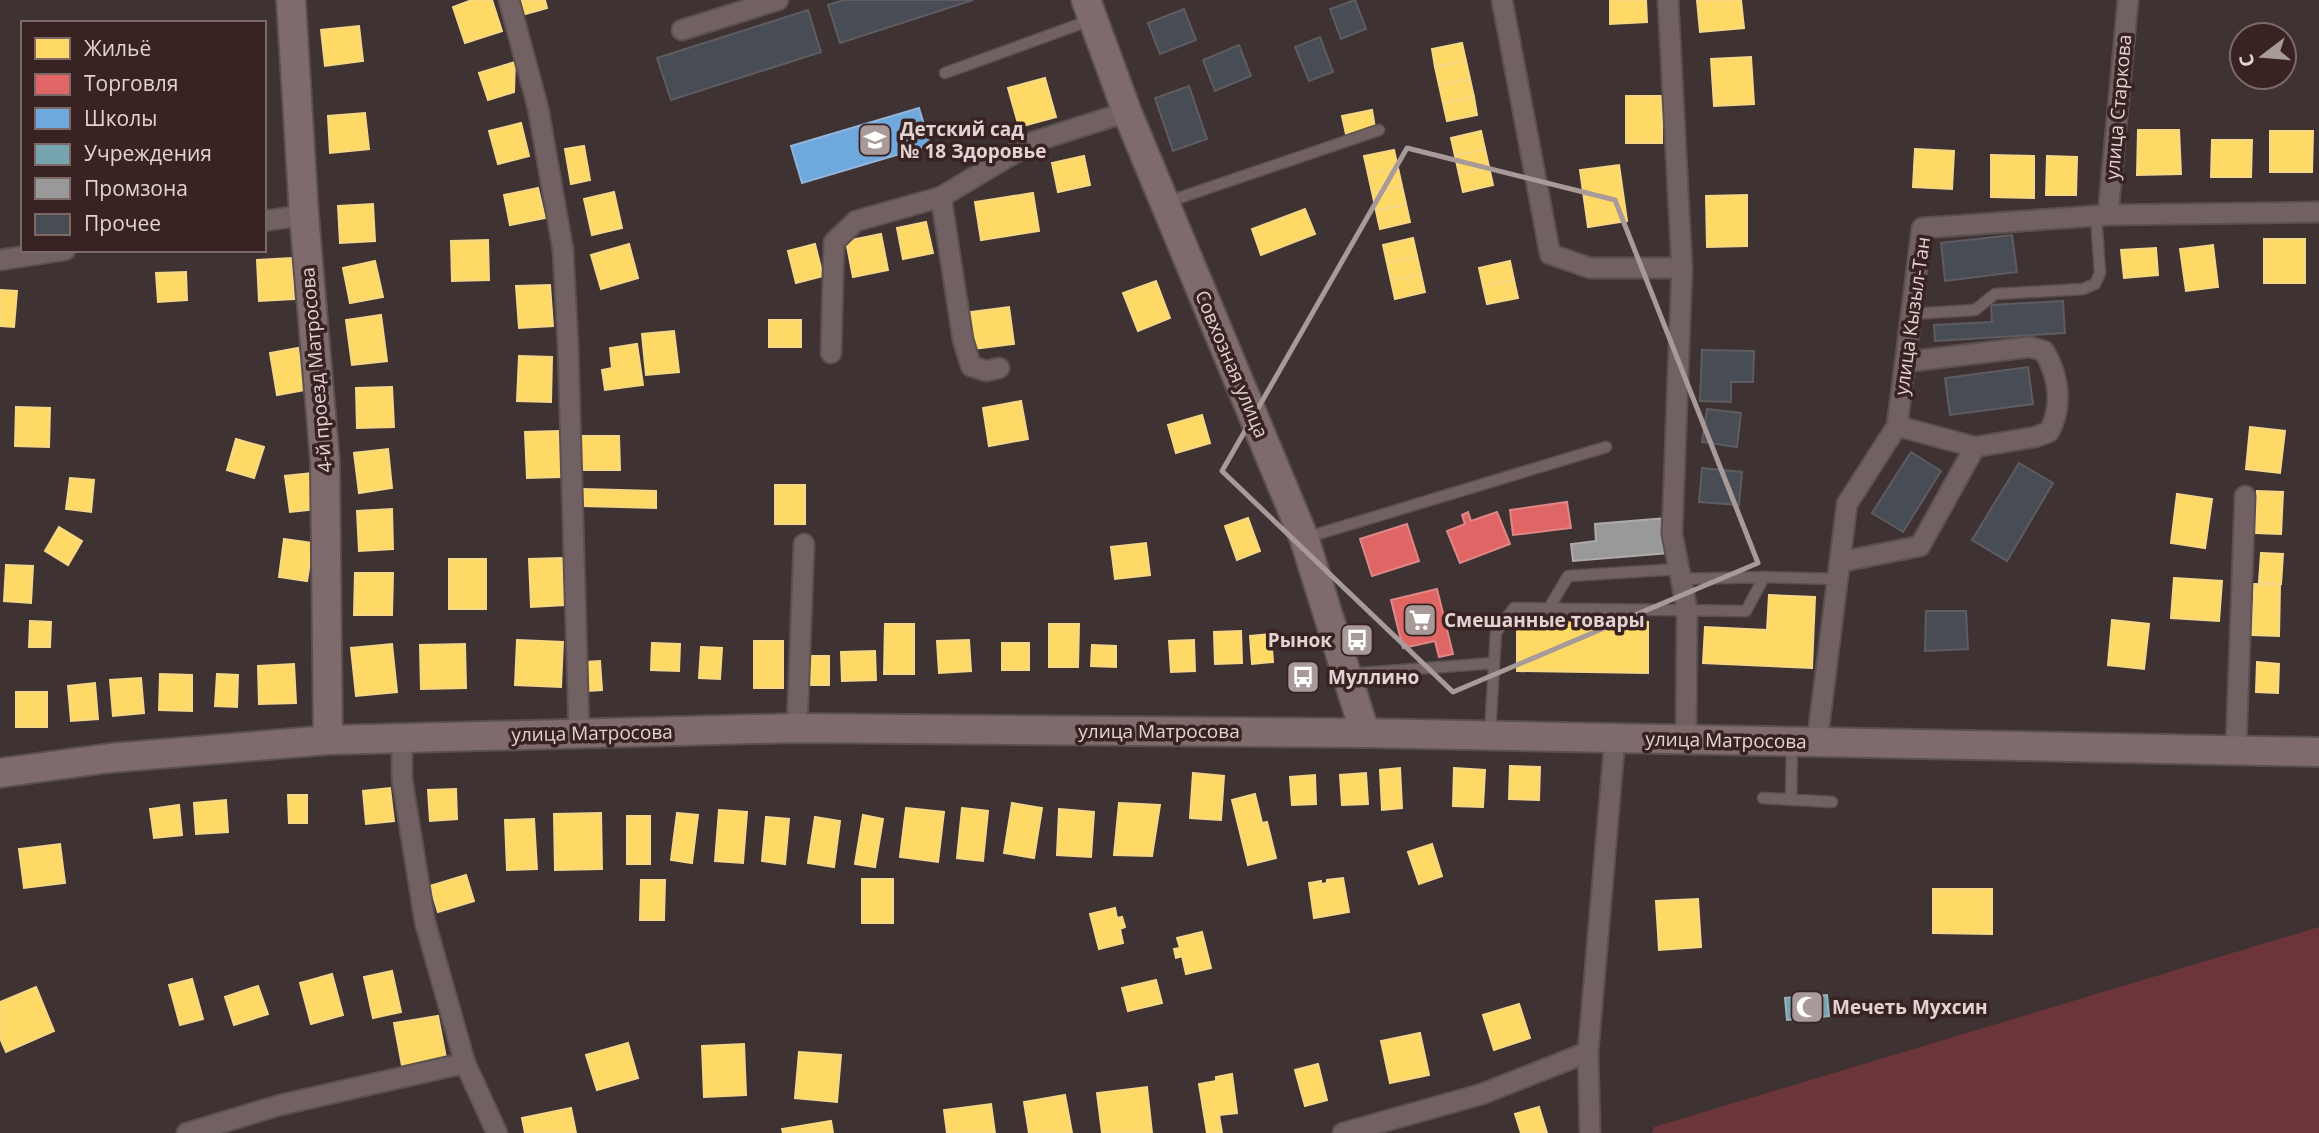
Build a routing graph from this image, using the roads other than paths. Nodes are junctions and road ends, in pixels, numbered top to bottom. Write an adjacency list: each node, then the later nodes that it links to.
1 (291, 0): 15 (main road, 4-й проезд Матросова)
2 (509, 0): 39 (street)
3 (778, 0): 8 (street)
4 (1502, 0): 20 (street)
5 (1668, 0): 20 (street)
6 (2128, 0): 16 (street, улица Старкова)
7 (1089, 10): 9 (lane); 10 (main road, Совхозная улица)
8 (682, 30)
9 (945, 73)
10 (1127, 112): 12 (street); 13 (main road, Совхозная улица)
11 (1379, 130): 13 (lane)
12 (941, 197): 22 (street); 24 (street)
13 (1165, 203): 29 (main road, Совхозная улица)
14 (2319, 212): 16 (street, улица Кызыл-Тан)
15 (304, 215): 17 (street); 45 (main road, 4-й проезд Матросова)
16 (2102, 215): 21 (lane); 21 (street, улица Кызыл-Тан)
17 (266, 221)
18 (52, 252): 19 (street)
19 (0, 260)
20 (1682, 268): 32 (street)
21 (1911, 314): 23 (street, улица Кызыл-Тан)
22 (831, 353)
23 (1905, 362): 25 (street, улица Кызыл-Тан); 27 (street)
24 (999, 368)
25 (1897, 426): 27 (street); 31 (street, улица Кызыл-Тан)
26 (1606, 447): 29 (lane)
27 (1975, 447): 31 (street)
28 (2245, 496): 47 (street)
29 (1304, 538): 37 (main road, Совхозная улица)
30 (804, 544): 38 (street)
31 (1839, 571): 33 (lane); 46 (street, улица Кызыл-Тан)
32 (1680, 574): 33 (lane); 34 (lane); 35 (street)
33 (1764, 576): 35 (lane)
34 (1549, 608): 35 (lane); 36 (lane)
35 (1687, 609): 44 (street)
36 (1494, 663): 37 (lane); 41 (lane)
37 (1346, 674): 40 (main road, Совхозная улица)
38 (797, 729): 39 (main road, улица Матросова); 40 (main road, улица Матросова)
39 (579, 733): 42 (main road, улица Матросова)
40 (1365, 733): 41 (main road, улица Матросова)
41 (1490, 735): 43 (main road, улица Матросова)
42 (402, 737): 45 (main road, улица Матросова); 54 (street)
43 (1615, 738): 44 (main road, улица Матросова); 53 (street)
44 (1686, 739): 46 (main road, улица Матросова)
45 (328, 740): 49 (main road, улица Матросова)
46 (1805, 741): 47 (main road, улица Матросова); 51 (lane)
47 (2236, 750): 48 (main road, улица Матросова)
48 (2319, 752)
49 (0, 773)
50 (1763, 798): 51 (lane)
51 (1791, 800): 52 (lane)
52 (1832, 802)
53 (1588, 1052): 57 (street); 58 (street)
54 (465, 1063): 55 (street); 56 (street)
55 (187, 1133)
56 (497, 1133)
57 (1343, 1133)
58 (1590, 1133)

